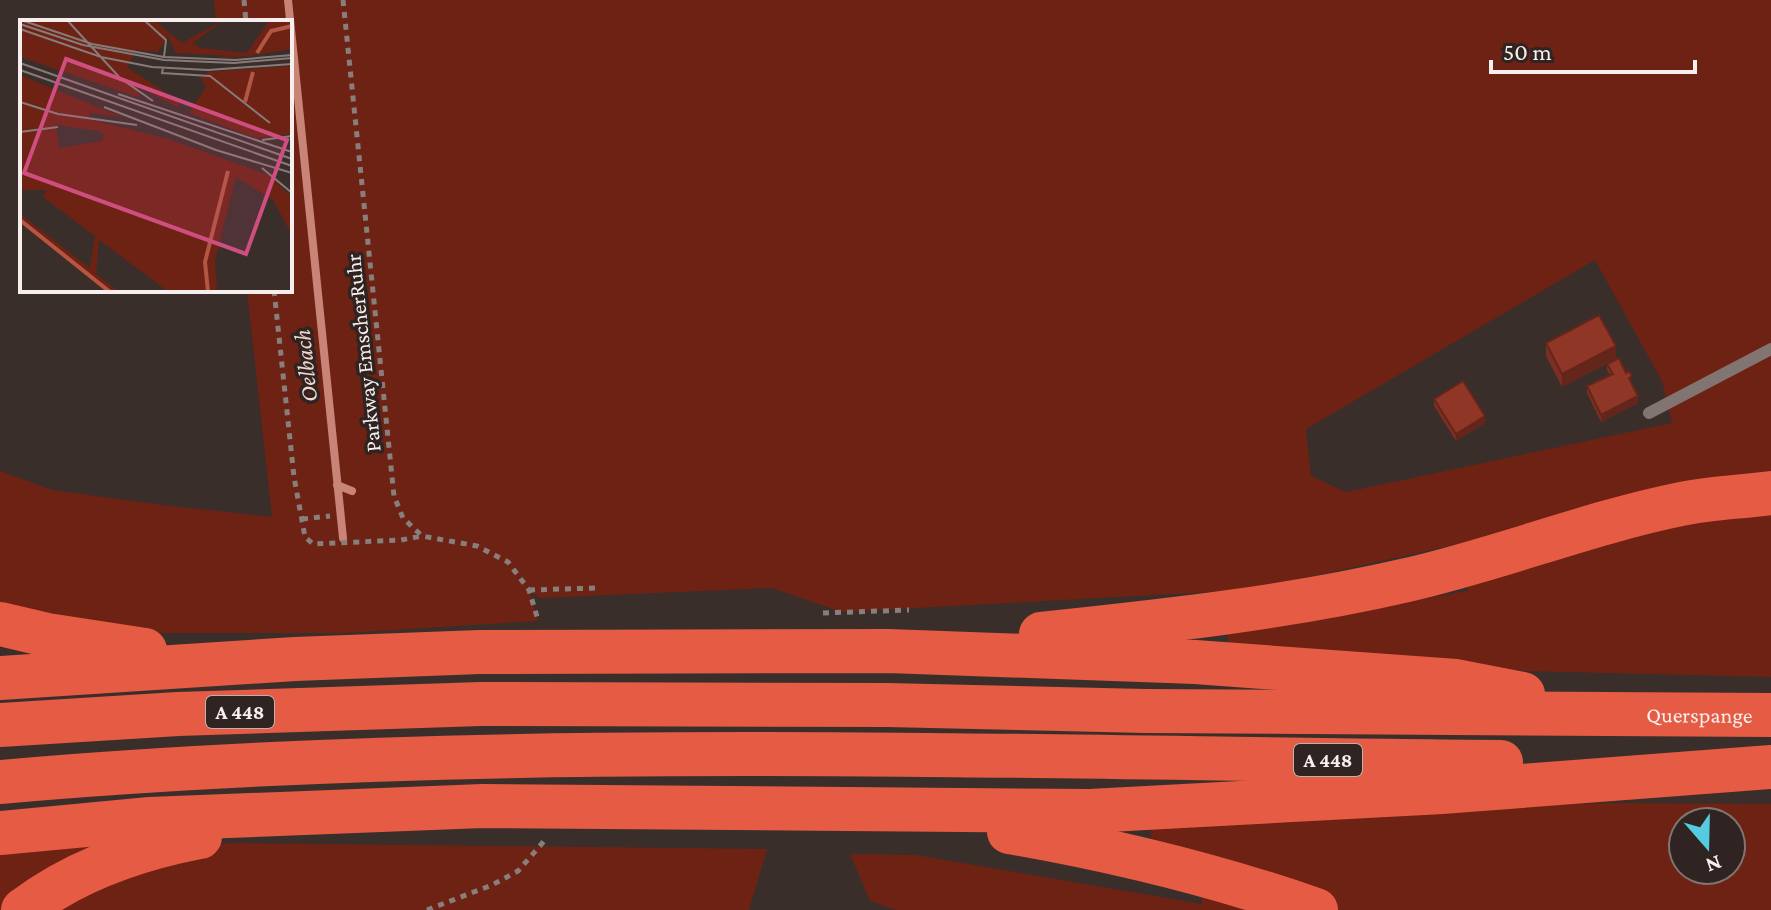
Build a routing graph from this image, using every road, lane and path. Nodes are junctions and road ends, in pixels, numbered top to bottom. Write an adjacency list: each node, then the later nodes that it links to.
1 (244, 0): 3 (path)
2 (343, 0): 10 (path, Parkway EmscherRuhr)
3 (246, 20)
4 (274, 292): 9 (path)
5 (1771, 349): 6 (lane)
6 (1649, 413)
7 (1771, 493): 17 (highway)
8 (330, 516): 9 (path)
9 (302, 519): 10 (path)
10 (422, 536): 12 (path)
11 (597, 588): 12 (path)
12 (529, 590): 15 (path)
13 (909, 610): 14 (path)
14 (815, 613)
15 (538, 621)
16 (0, 624): 18 (highway)
17 (888, 651): 18 (highway); 20 (highway)
18 (295, 659): 19 (highway)
19 (0, 678)
20 (1627, 714): 21 (highway, Querspange / A 448); 22 (highway, A 448)
21 (1771, 715)
22 (0, 725)
23 (1771, 765): 24 (highway, A 448); 26 (highway)
24 (0, 782)
25 (341, 810): 26 (highway); 27 (highway); 29 (highway)
26 (884, 810): 31 (highway)
27 (0, 833)
28 (547, 836): 30 (path)
29 (23, 910)
30 (427, 910)
31 (1316, 910)

